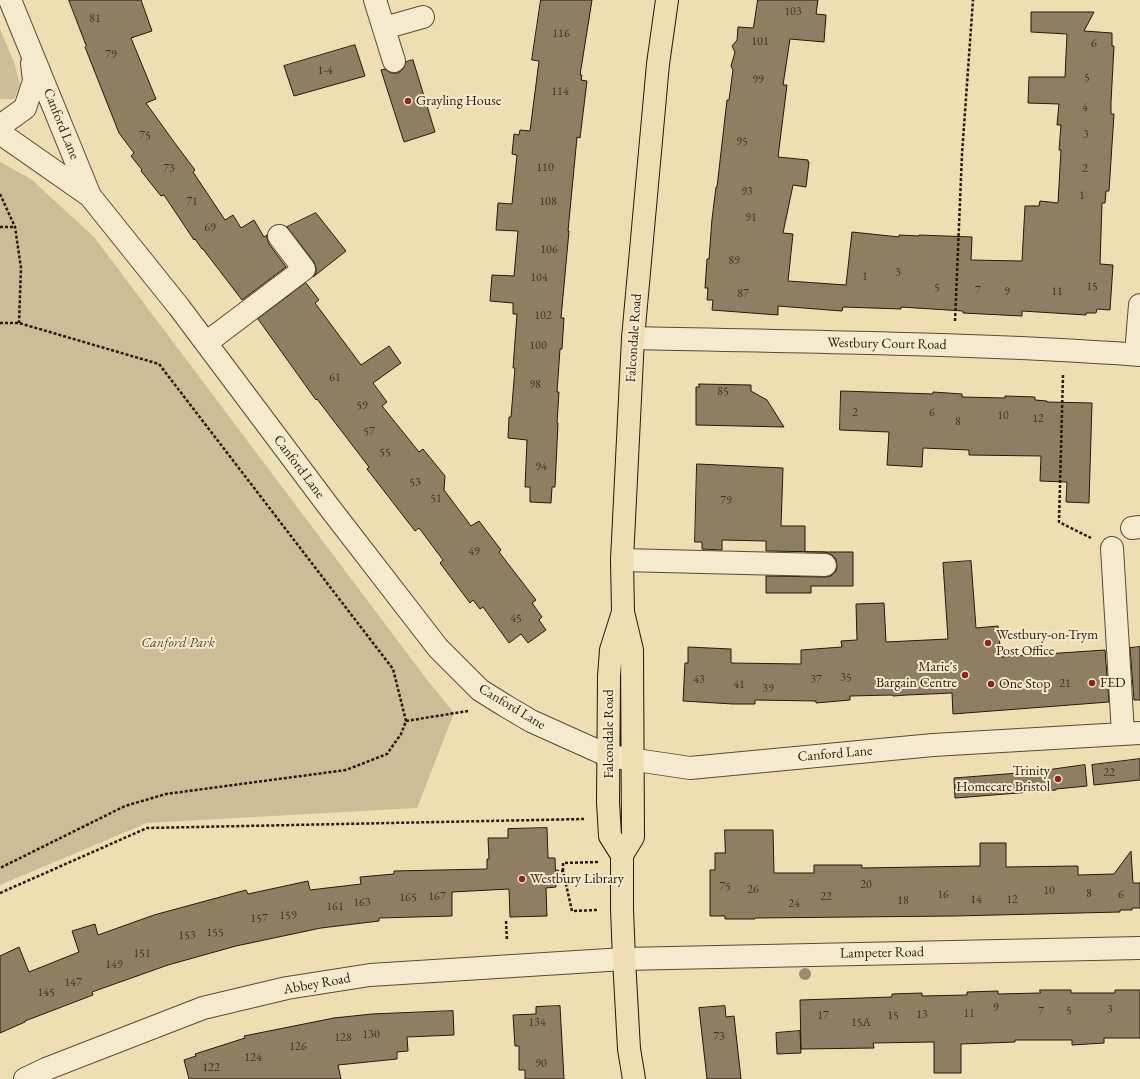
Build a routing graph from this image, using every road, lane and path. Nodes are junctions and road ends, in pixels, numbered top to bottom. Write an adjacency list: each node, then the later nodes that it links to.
1 (10, 0): 8 (street, Canford Lane)
2 (375, 0): 7 (street)
3 (667, 0): 10 (main road, Falcondale Road)
4 (675, 0): 10 (main road, Falcondale Road)
5 (973, 0): 23 (path)
6 (423, 17): 7 (street)
7 (384, 28): 9 (street)
8 (31, 52): 11 (street, Canford Lane); 14 (street, Canford Lane)
9 (394, 61)
10 (658, 64): 21 (main road, Falcondale Road)
11 (0, 126)
12 (0, 133): 14 (street, Canford Lane)
13 (0, 194): 16 (path)
14 (90, 196): 22 (street, Canford Lane)
15 (0, 227): 16 (path)
16 (15, 227): 20 (path)
17 (279, 236): 22 (street)
18 (1140, 305): 25 (street)
19 (0, 323): 20 (path)
20 (19, 323): 31 (path)
21 (634, 338): 23 (street, Westbury Court Road); 27 (main road, Falcondale Road)
22 (206, 343): 30 (street, Canford Lane)
23 (954, 346): 24 (street, Westbury Court Road)
24 (1064, 350): 25 (street, Westbury Court Road); 26 (path)
25 (1138, 354)
26 (1112, 548): 32 (street)
27 (622, 560): 28 (street); 29 (main road, Falcondale Road)
28 (825, 564)
29 (623, 612): 33 (main road, Falcondale Road); 34 (main road, Falcondale Road)
30 (504, 705): 31 (path); 33 (street, Canford Lane)
31 (406, 721): 38 (path)
32 (1132, 734): 34 (street, Canford Lane)
33 (609, 756): 34 (street, Canford Lane); 35 (main road, Falcondale Road)
34 (634, 760): 36 (main road, Falcondale Road)
35 (609, 818): 36 (main road, Falcondale Road); 41 (path)
36 (622, 855): 42 (main road)
37 (569, 863): 40 (path)
38 (0, 868)
39 (556, 871): 40 (path)
40 (563, 871): 42 (path)
41 (0, 893)
42 (622, 909): 44 (main road)
43 (1140, 948): 44 (street, Lampeter Road)
44 (624, 959): 45 (street, Abbey Road); 47 (main road)
45 (48, 1074): 46 (street, Abbey Road)
46 (24, 1079)
47 (634, 1079)

